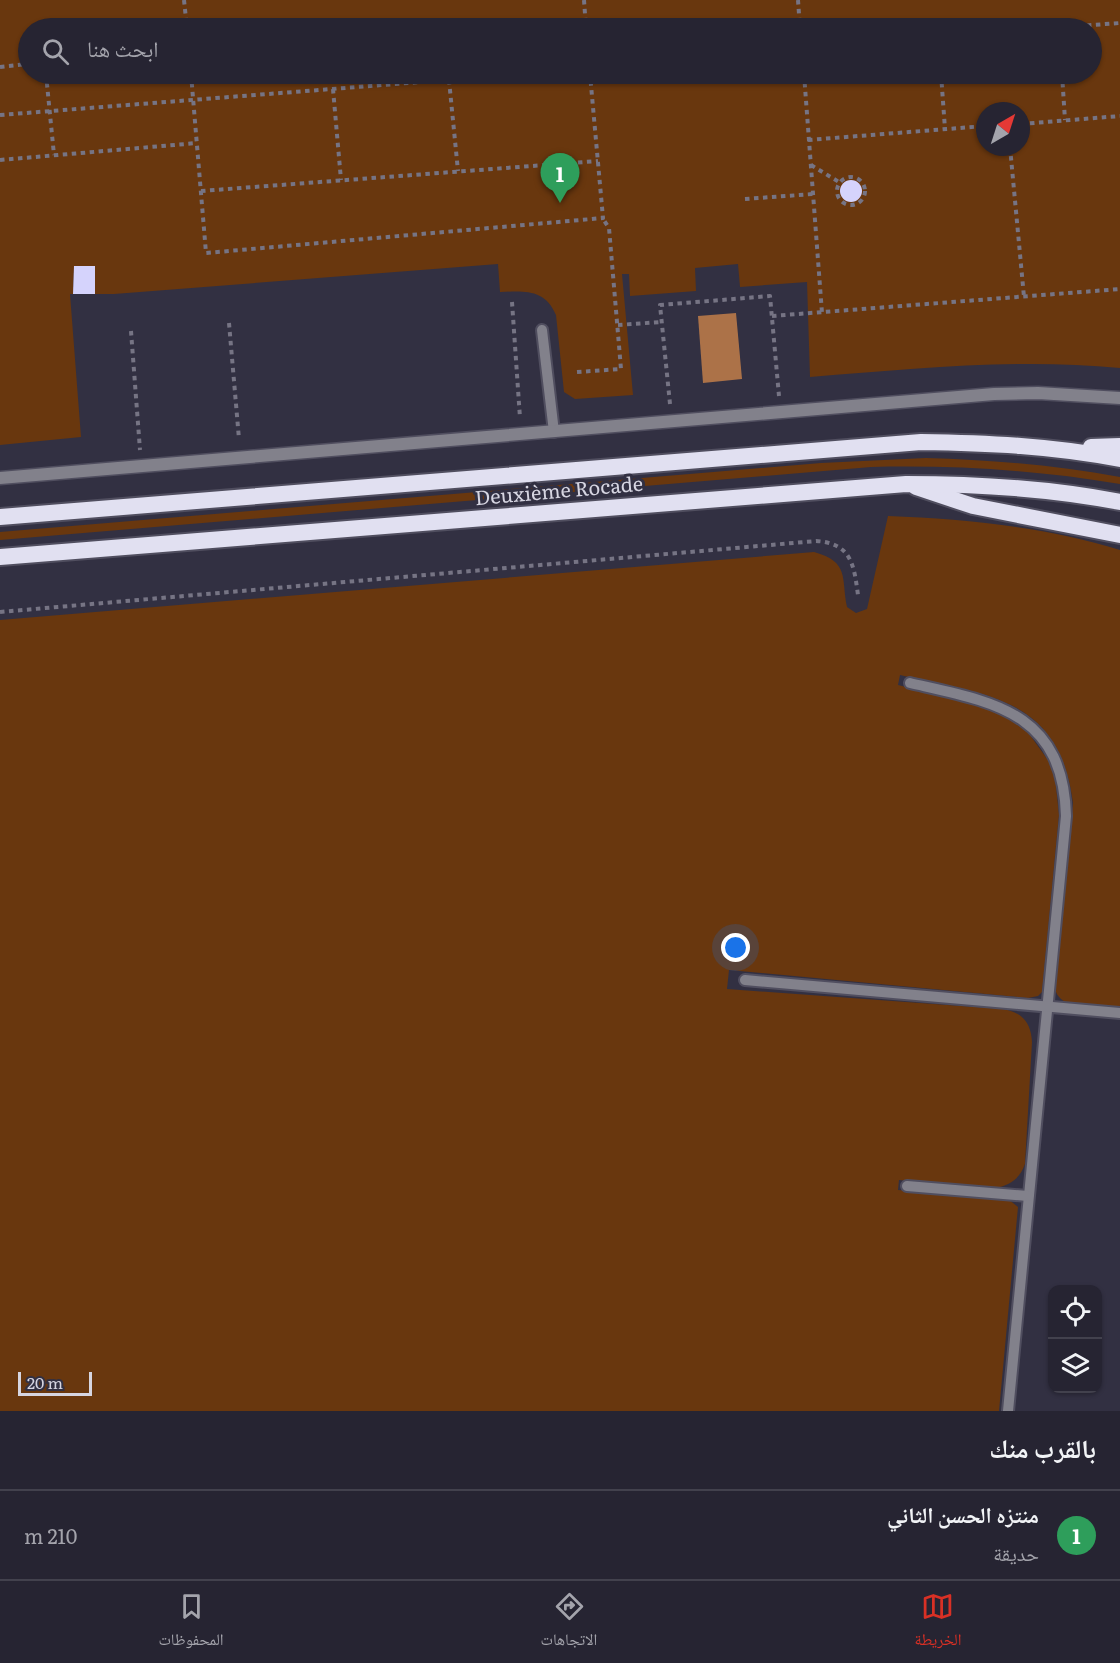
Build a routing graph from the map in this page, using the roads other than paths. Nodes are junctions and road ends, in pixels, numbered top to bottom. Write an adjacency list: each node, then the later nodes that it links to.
1 (542, 330): 3 (lane)
2 (1120, 399): 3 (street)
3 (554, 432): 7 (street)
4 (1120, 446): 5 (highway)
5 (1044, 448): 6 (highway, Deuxième Rocade); 10 (highway, Deuxième Rocade)
6 (1120, 459)
7 (0, 478)
8 (906, 484): 9 (highway, Deuxième Rocade); 11 (highway); 12 (highway, Deuxième Rocade)
9 (1120, 502)
10 (0, 517)
11 (1120, 535)
12 (0, 557)
13 (910, 683): 15 (lane)
14 (745, 980): 15 (lane)
15 (1047, 1008): 16 (lane); 18 (lane)
16 (1120, 1013)
17 (907, 1186): 18 (lane)
18 (1028, 1196): 19 (lane)
19 (1008, 1411)

